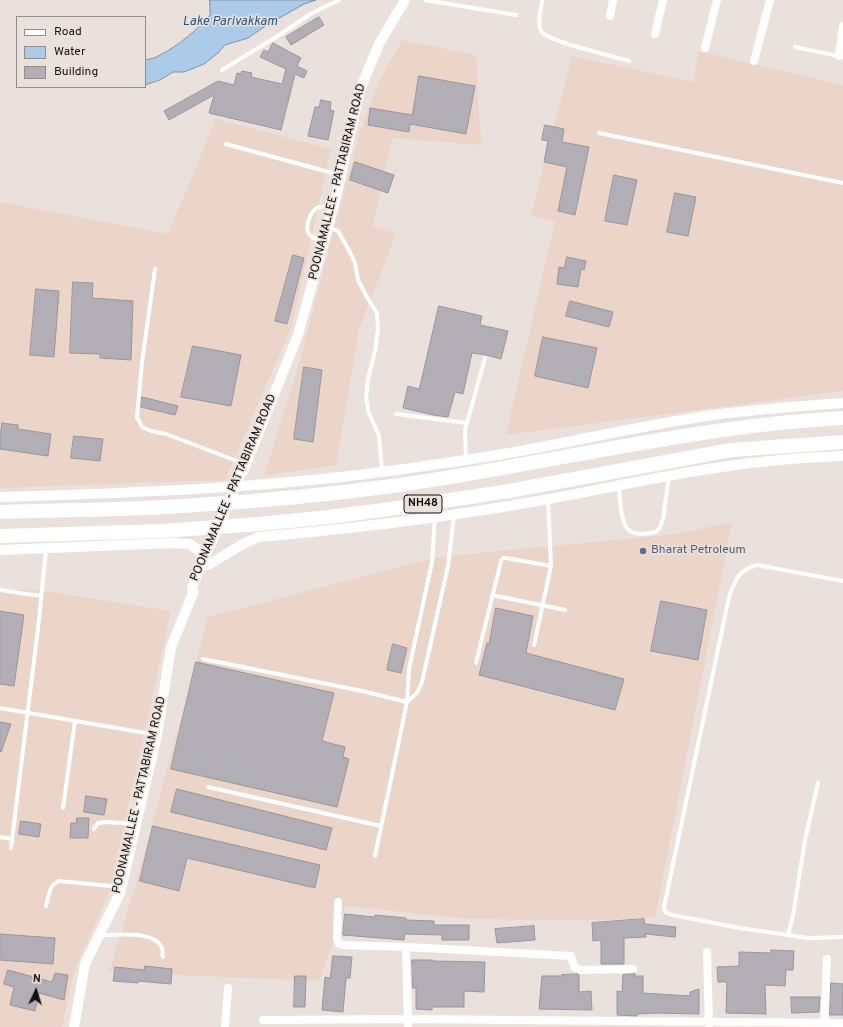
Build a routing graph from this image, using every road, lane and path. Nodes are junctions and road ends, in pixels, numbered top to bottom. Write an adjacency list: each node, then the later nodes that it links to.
1 (339, 0): 18 (lane)
2 (405, 0): 21 (street, POONAMALLEE - PATTABIRAM ROAD)
3 (425, 0): 9 (lane)
4 (542, 0): 16 (lane)
5 (613, 0): 10 (street)
6 (663, 0): 12 (street)
7 (717, 0): 13 (street)
8 (770, 0): 17 (street)
9 (516, 14)
10 (610, 16)
11 (843, 26): 15 (street)
12 (656, 34)
13 (705, 48)
14 (795, 48): 15 (lane)
15 (841, 56)
16 (629, 60)
17 (754, 61)
18 (222, 70)
19 (599, 133): 22 (lane)
20 (226, 144): 21 (lane)
21 (341, 175): 23 (street, POONAMALLEE - PATTABIRAM ROAD)
22 (843, 183)
23 (333, 209): 24 (street, POONAMALLEE - PATTABIRAM ROAD); 25 (lane)
24 (328, 228): 25 (street, POONAMALLEE - PATTABIRAM ROAD); 36 (lane)
25 (324, 242): 35 (street, POONAMALLEE - PATTABIRAM ROAD)
26 (155, 269): 35 (lane)
27 (485, 358): 31 (lane)
28 (843, 403): 34 (street)
29 (396, 414): 31 (lane)
30 (843, 418): 42 (highway, NH48)
31 (467, 423): 34 (lane)
32 (843, 442): 46 (highway, NH48)
33 (843, 456): 37 (street)
34 (466, 460): 36 (street)
35 (244, 468): 39 (street, POONAMALLEE - PATTABIRAM ROAD)
36 (382, 472): 39 (street)
37 (669, 476): 38 (street); 38 (lane)
38 (619, 486): 41 (street)
39 (238, 487): 40 (street); 42 (street, POONAMALLEE - PATTABIRAM ROAD)
40 (0, 497)
41 (548, 499): 44 (street); 53 (lane)
42 (232, 502): 43 (highway, NH48); 46 (street, POONAMALLEE - PATTABIRAM ROAD)
43 (0, 512)
44 (454, 515): 45 (street); 63 (lane)
45 (434, 518): 52 (street); 63 (lane)
46 (221, 527): 47 (highway, NH48); 52 (street, POONAMALLEE - PATTABIRAM ROAD)
47 (177, 530): 48 (highway, NH48); 49 (street)
48 (0, 536)
49 (190, 544): 50 (street); 52 (street)
50 (46, 548): 51 (street); 57 (lane)
51 (0, 550)
52 (207, 561): 67 (street, POONAMALLEE - PATTABIRAM ROAD)
53 (550, 566): 56 (lane); 58 (lane)
54 (843, 581): 82 (lane)
55 (0, 590): 57 (lane)
56 (492, 595): 58 (lane); 62 (lane)
57 (41, 596): 65 (lane)
58 (542, 605): 59 (lane); 60 (lane)
59 (565, 610)
60 (534, 645)
61 (203, 659): 63 (lane)
62 (476, 663)
63 (408, 702): 72 (lane)
64 (0, 708): 65 (lane)
65 (27, 713): 66 (lane); 75 (lane)
66 (75, 721): 67 (lane); 70 (lane)
67 (157, 735): 71 (street, POONAMALLEE - PATTABIRAM ROAD)
68 (818, 783): 82 (lane)
69 (208, 787): 72 (lane)
70 (63, 808)
71 (136, 824): 73 (lane); 78 (street, POONAMALLEE - PATTABIRAM ROAD)
72 (381, 826): 77 (lane)
73 (94, 829)
74 (0, 837): 75 (lane)
75 (12, 839): 76 (lane)
76 (11, 848)
77 (375, 856)
78 (121, 887): 80 (lane); 81 (street, POONAMALLEE - PATTABIRAM ROAD)
79 (338, 902): 84 (street)
80 (46, 906)
81 (99, 934): 86 (lane); 96 (street, POONAMALLEE - PATTABIRAM ROAD)
82 (788, 935): 83 (lane)
83 (843, 937)
84 (406, 947): 88 (street); 91 (street)
85 (707, 952): 94 (street)
86 (163, 957)
87 (827, 959): 95 (street)
88 (633, 969)
89 (228, 988): 97 (street)
90 (263, 1020): 91 (street)
91 (408, 1023): 93 (street)
92 (843, 1023): 95 (street)
93 (580, 1024): 94 (street)
94 (709, 1025): 95 (street)
95 (824, 1025)
96 (74, 1027)
97 (225, 1027)

